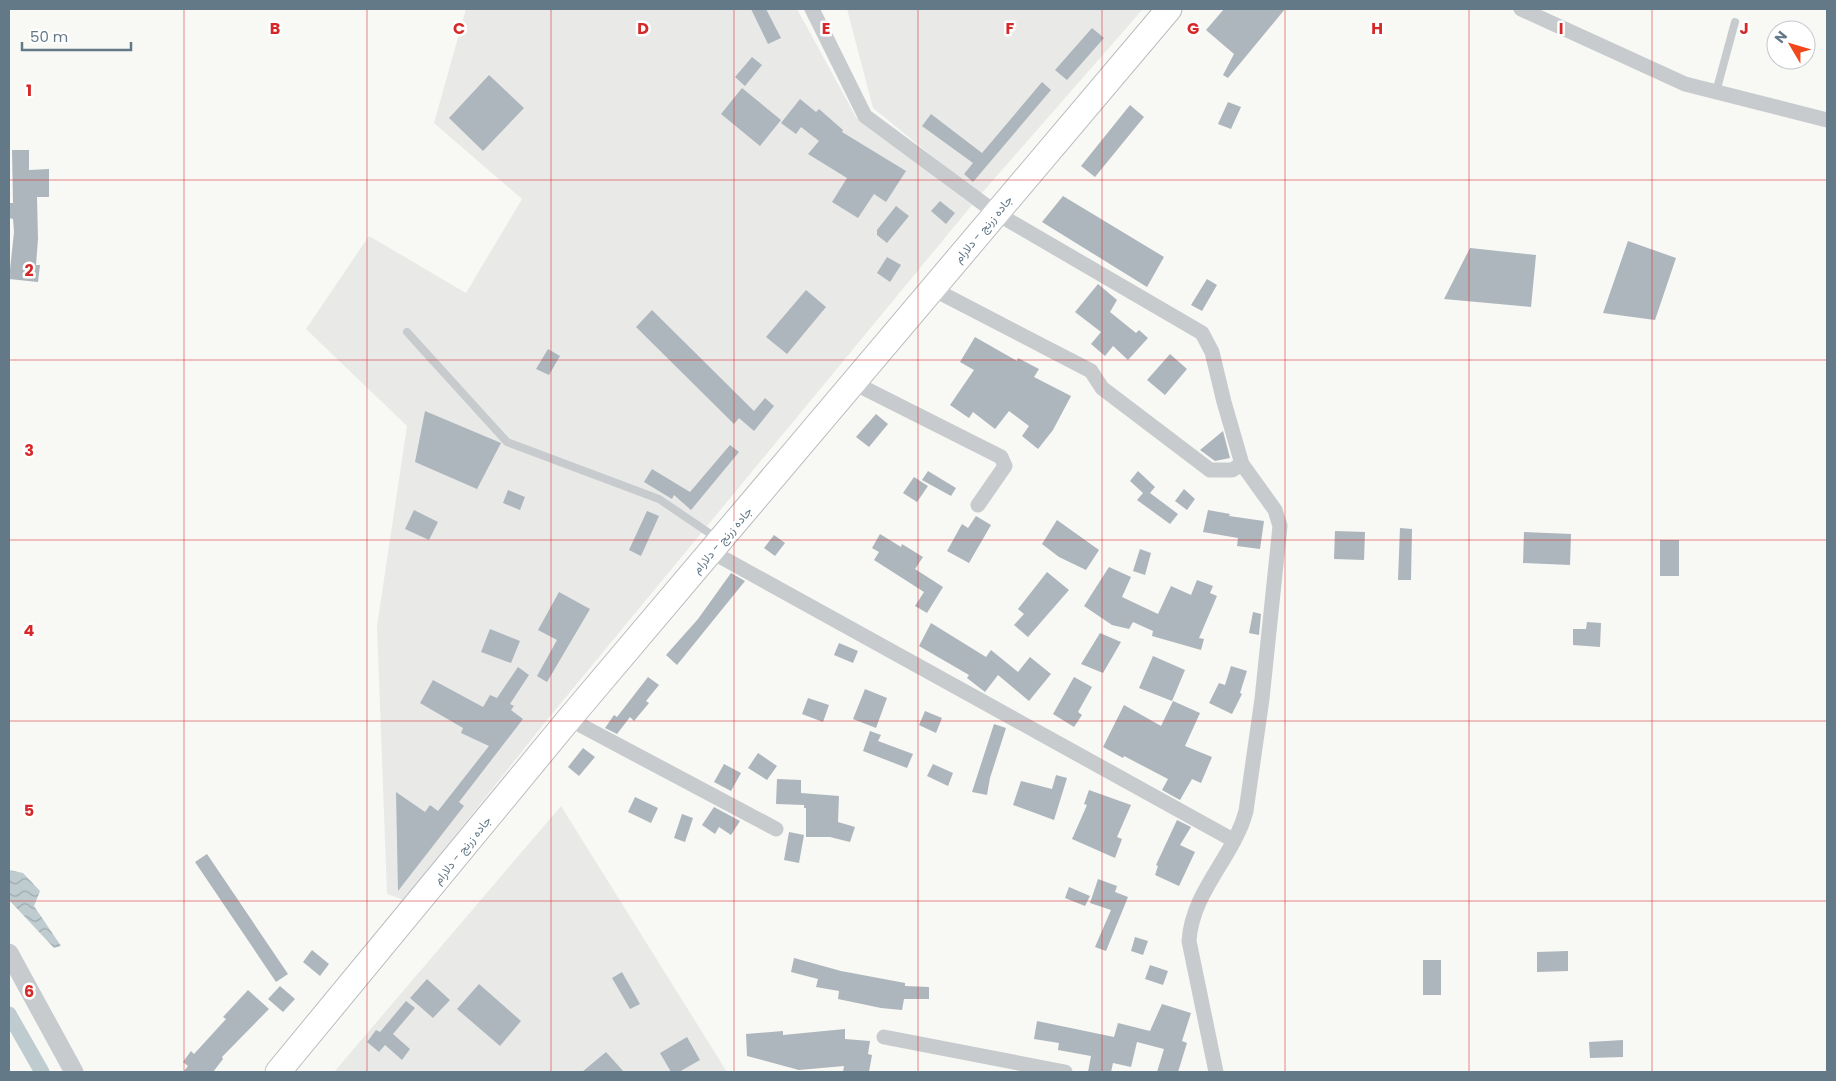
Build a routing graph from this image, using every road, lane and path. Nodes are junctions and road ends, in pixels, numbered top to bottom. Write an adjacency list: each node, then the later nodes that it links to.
1 (812, 9): 7 (street)
2 (1169, 9): 7 (highway, جاده زرنج - دلارام)
3 (1521, 9): 5 (street)
4 (1735, 22): 5 (lane)
5 (1716, 92): 6 (street)
6 (1827, 120)
7 (996, 213): 8 (highway, جاده زرنج - دلارام); 11 (street)
8 (933, 289): 10 (highway, جاده زرنج - دلارام); 11 (street)
9 (407, 332): 13 (lane)
10 (854, 383): 12 (street); 13 (highway, جاده زرنج - دلارام)
11 (1242, 464): 16 (street)
12 (978, 505)
13 (716, 547): 14 (highway, جاده زرنج - دلارام); 16 (street)
14 (569, 719): 15 (street); 20 (highway, جاده زرنج - دلارام)
15 (776, 829)
16 (1233, 840): 22 (street)
17 (9, 953): 19 (street)
18 (884, 1037): 21 (street)
19 (74, 1072)
20 (278, 1072)
21 (1066, 1072)
22 (1216, 1072)

